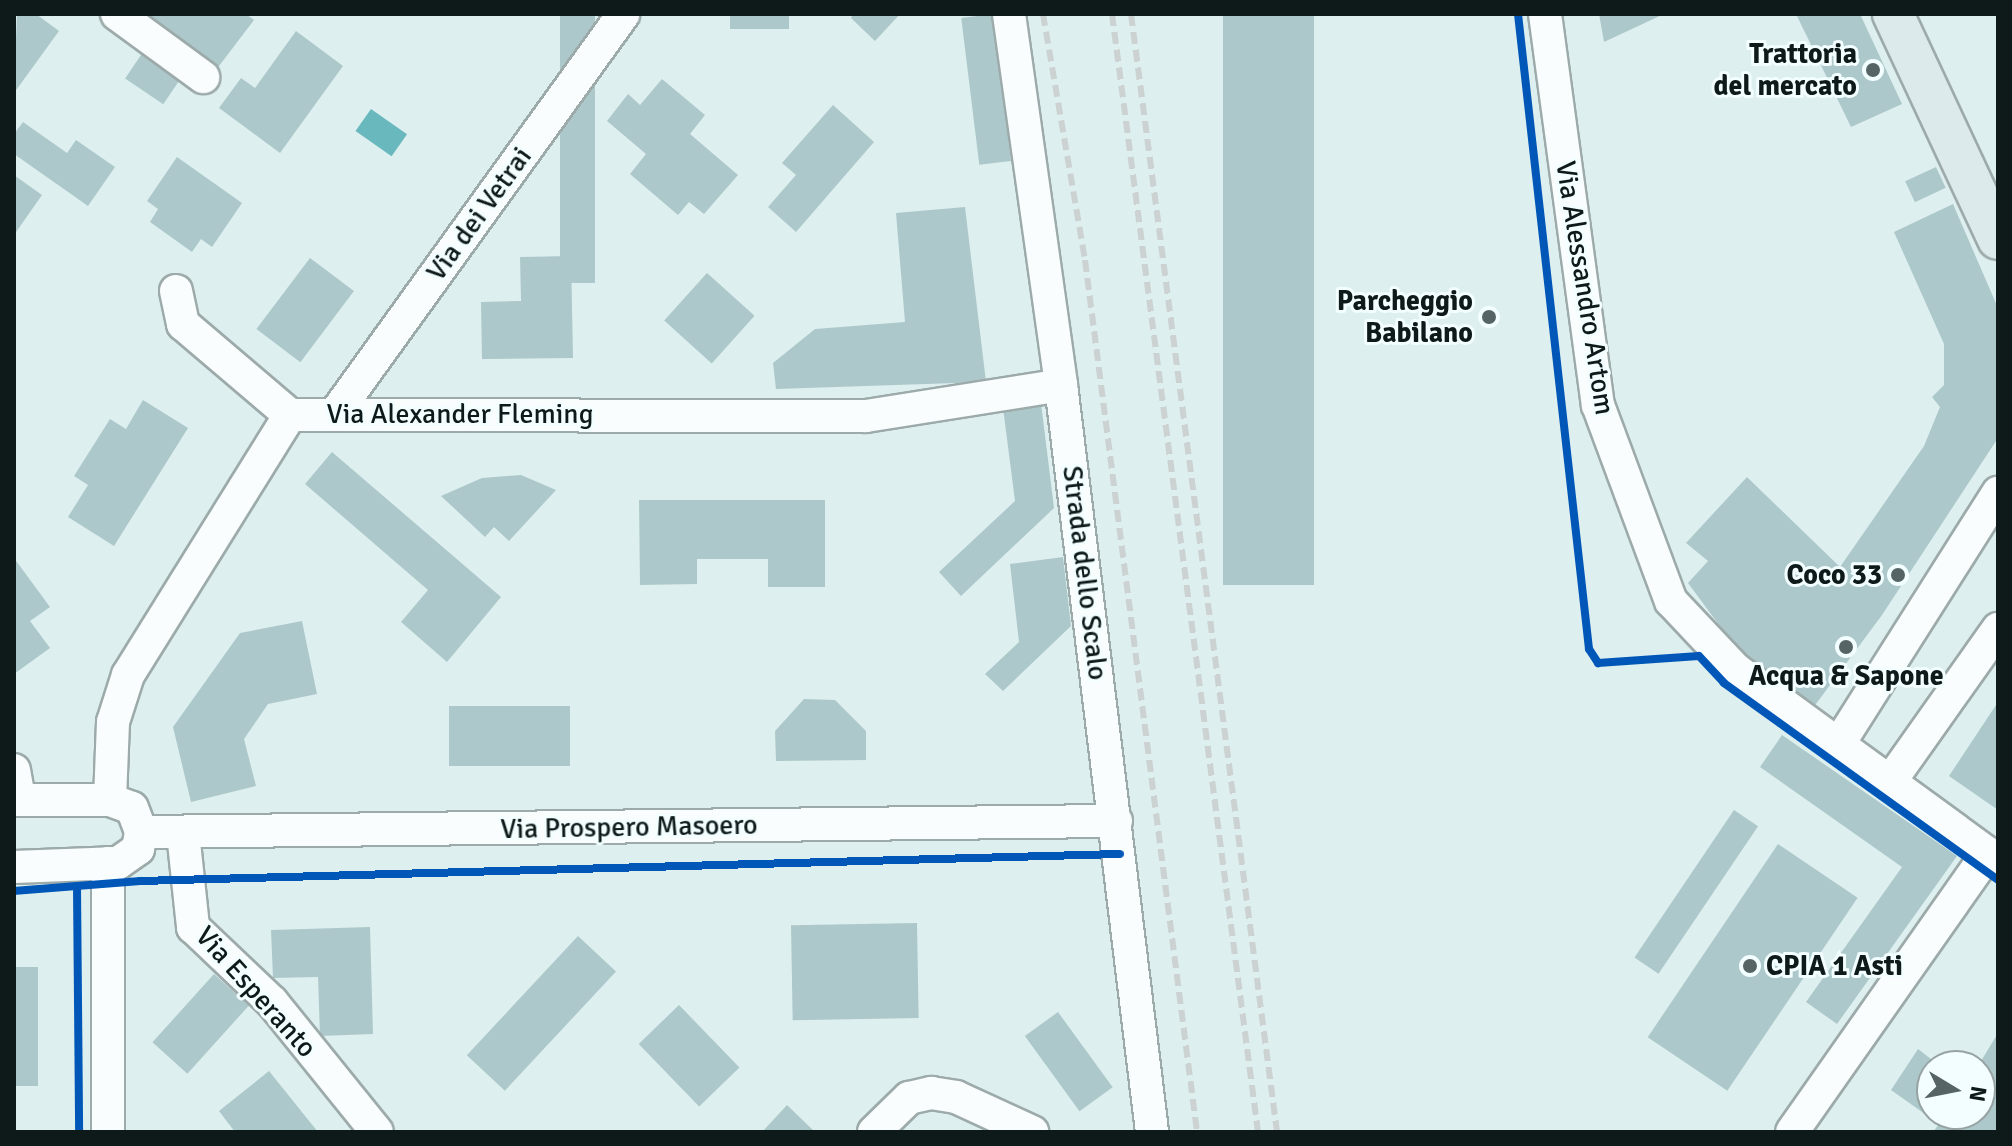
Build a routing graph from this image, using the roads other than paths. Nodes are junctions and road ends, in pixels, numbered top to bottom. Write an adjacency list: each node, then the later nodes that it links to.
1 (117, 14): 6 (street)
2 (623, 14): 10 (street, Via dei Vetrai)
3 (1009, 14): 9 (street, Strada dello Scalo)
4 (1545, 14): 15 (street, Via Alessandro Artom)
5 (1893, 14): 7 (main road)
6 (203, 77)
7 (1998, 239)
8 (176, 291): 11 (street)
9 (1061, 385): 10 (street, Via Alexander Fleming); 19 (street, Strada dello Scalo)
10 (335, 414): 11 (street, Via Alexander Fleming)
11 (290, 415): 18 (street, Via Alexander Fleming)
12 (1998, 493): 13 (street)
13 (1988, 532): 15 (street)
14 (1998, 629): 16 (street)
15 (1838, 745): 16 (street, Via Alessandro Artom)
16 (1889, 783): 22 (street, Via Alessandro Artom)
17 (16, 790): 18 (street)
18 (110, 800): 20 (street)
19 (1116, 821): 21 (street, Via Prospero Masoero); 29 (street, Strada dello Scalo)
20 (141, 832): 21 (street, Via Prospero Masoero); 23 (street)
21 (183, 833): 26 (street, Via Esperanto)
22 (1993, 857): 30 (street)
23 (108, 863): 24 (street); 25 (street)
24 (14, 867)
25 (108, 1132)
26 (377, 1132)
27 (874, 1132): 28 (street)
28 (1032, 1132)
29 (1152, 1132)
30 (1792, 1132)

